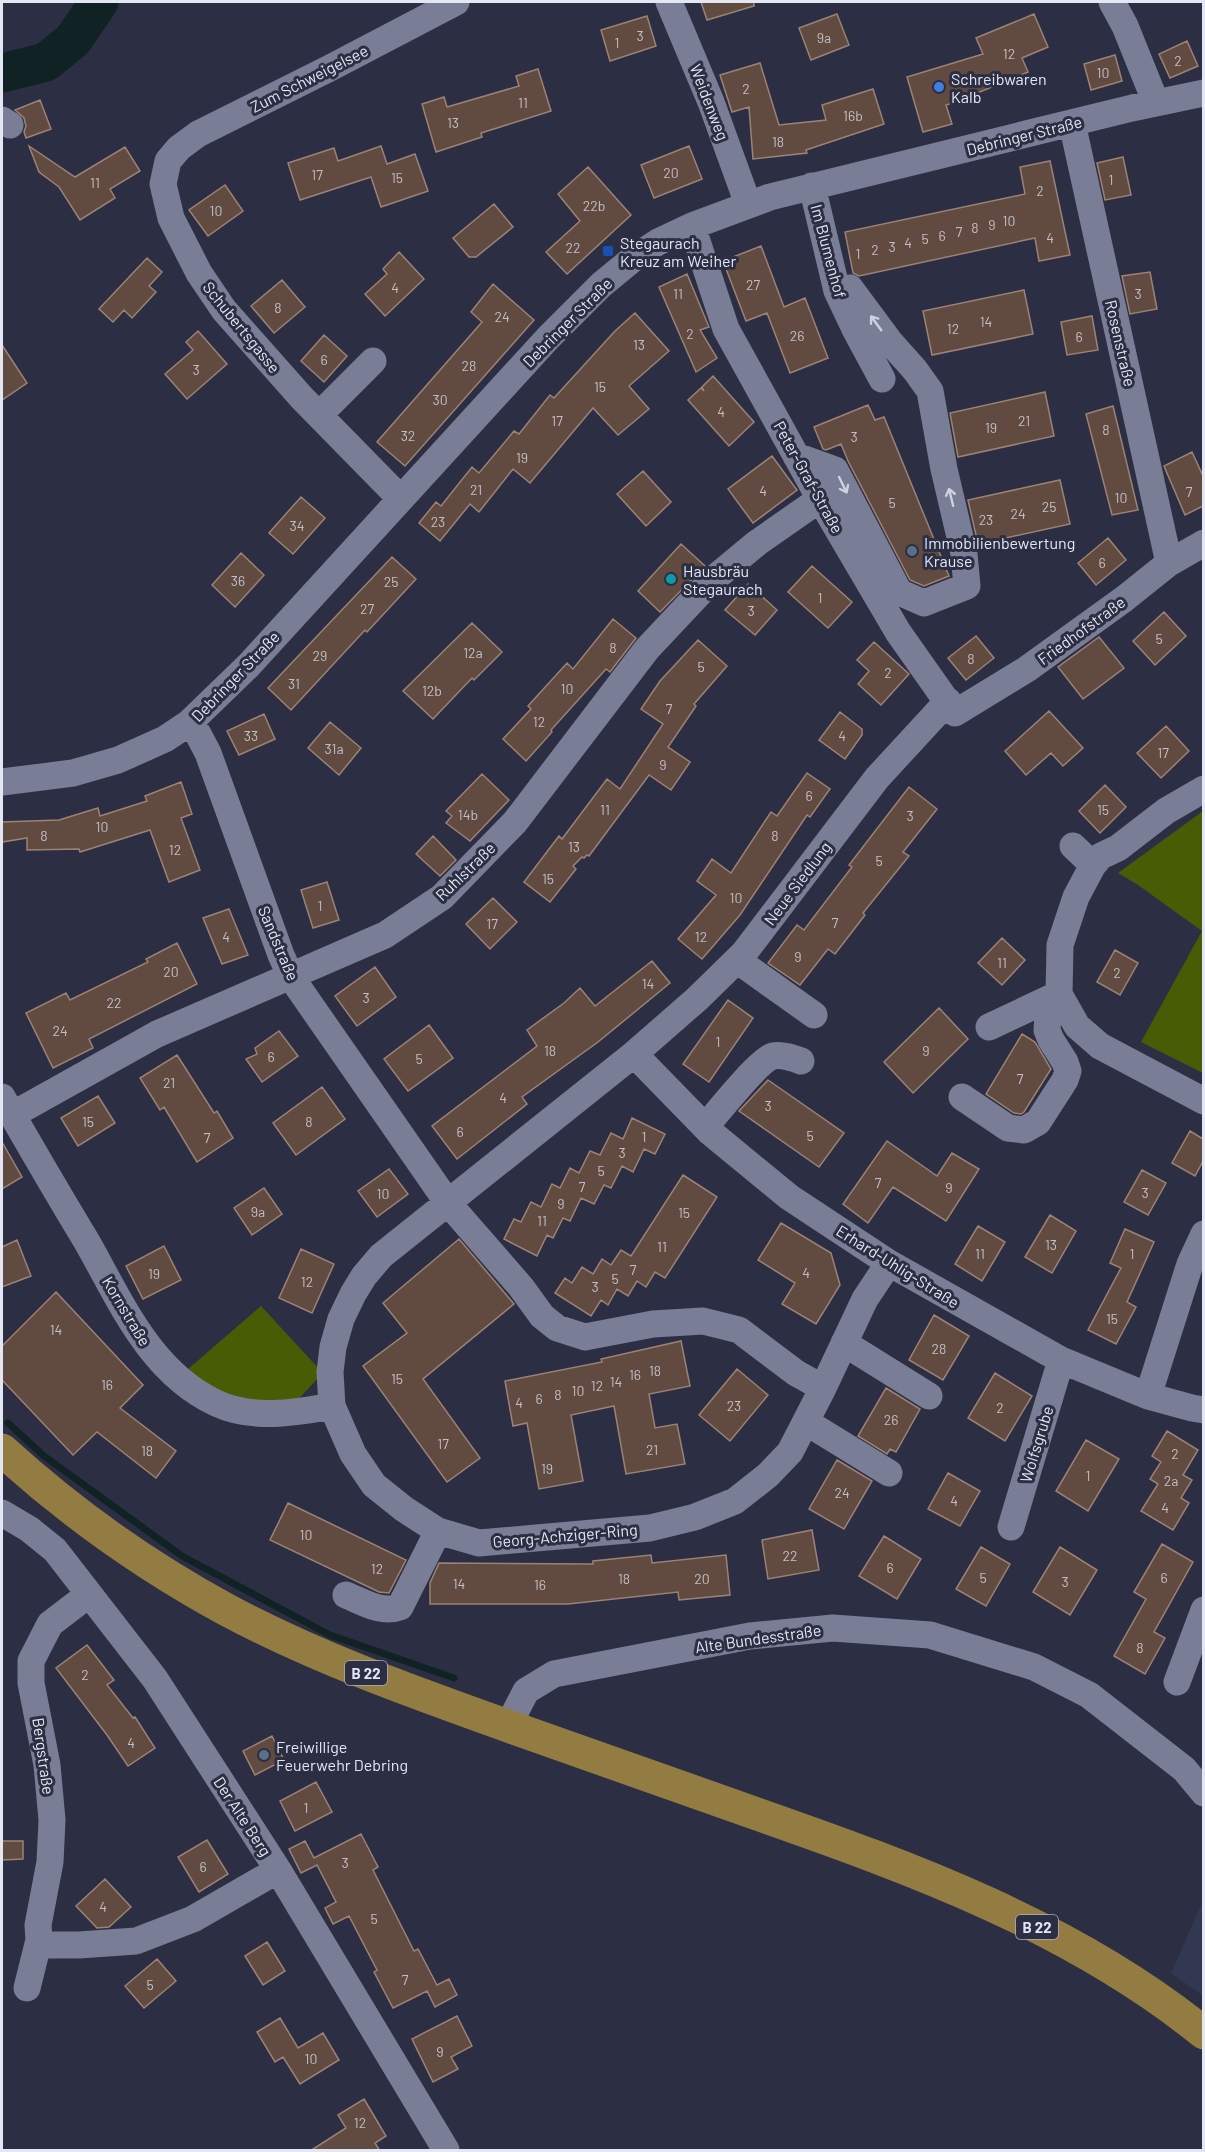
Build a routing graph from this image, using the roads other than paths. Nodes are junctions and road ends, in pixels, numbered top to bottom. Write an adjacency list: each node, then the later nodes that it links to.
1 (456, 2): 7 (street, Zum Schweigelsee)
2 (669, 2): 9 (street, Weidenweg)
3 (1112, 2): 5 (street)
4 (1203, 93): 5 (street, Debringer Straße)
5 (1156, 103): 6 (street, Debringer Straße)
6 (1072, 123): 8 (street, Debringer Straße); 19 (street, Rosenstraße)
7 (168, 161): 14 (street, Schubertsgasse)
8 (812, 186): 9 (street, Debringer Straße); 11 (street, Im Blumenhof)
9 (748, 204): 10 (street, Debringer Straße)
10 (692, 226): 15 (street, Peter-Graf-Straße); 16 (street, Debringer Straße)
11 (837, 291): 13 (street, Im Blumenhof); 15 (street, one-way to 11)
12 (373, 361): 14 (street)
13 (882, 379)
14 (319, 415): 16 (street, Schubertsgasse)
15 (796, 456): 17 (street, Peter-Graf-Straße)
16 (400, 498): 21 (street, Debringer Straße)
17 (820, 499): 20 (street, Peter-Graf-Straße); 27 (street, Ruhlstraße)
18 (1203, 543): 19 (street, Friedhofstraße)
19 (1169, 563): 20 (street, Friedhofstraße)
20 (951, 707): 26 (street, Neue Siedlung)
21 (189, 723): 22 (street, Debringer Straße); 27 (street, Sandstraße)
22 (2, 782)
23 (1203, 789): 25 (street)
24 (1072, 846): 25 (street)
25 (1093, 865): 28 (street)
26 (736, 960): 29 (street); 31 (street, Neue Siedlung)
27 (291, 977): 35 (street, Ruhlstraße); 37 (street, Sandstraße)
28 (1054, 997): 30 (street); 33 (street); 34 (street)
29 (814, 1015)
30 (988, 1027)
31 (634, 1053): 36 (street, Erhard-Uhlig-Straße); 37 (street, Georg-Achziger-Ring)
32 (801, 1060): 36 (street)
33 (962, 1097)
34 (1203, 1101)
35 (7, 1106): 45 (street, Kornstraße)
36 (705, 1127): 39 (street, Erhard-Uhlig-Straße)
37 (448, 1203): 42 (street, Sandstraße); 45 (street, Georg-Achziger-Ring)
38 (1203, 1234): 44 (street)
39 (889, 1263): 40 (street, Georg-Achziger-Ring); 41 (street, Erhard-Uhlig-Straße)
40 (844, 1343): 42 (street, Georg-Achziger-Ring); 43 (street)
41 (1060, 1360): 44 (street, Erhard-Uhlig-Straße); 51 (street, Wolfsgrube)
42 (823, 1388): 47 (street, Georg-Achziger-Ring)
43 (929, 1396)
44 (1148, 1396): 46 (street, Erhard-Uhlig-Straße)
45 (332, 1406): 52 (street, Georg-Achziger-Ring)
46 (1203, 1410)
47 (806, 1422): 49 (street); 52 (street, Georg-Achziger-Ring)
48 (2, 1450): 57 (main road, B 22)
49 (889, 1473)
50 (2, 1513): 53 (street, Der Alte Berg)
51 (1011, 1527)
52 (438, 1531): 54 (street)
53 (88, 1595): 59 (street, Der Alte Berg); 60 (street, Bergstraße)
54 (346, 1595)
55 (1203, 1610): 56 (street)
56 (1178, 1682)
57 (508, 1726): 58 (street, Alte Bundesstraße); 62 (main road, B 22)
58 (1203, 1793)
59 (279, 1870): 60 (street); 63 (street, Der Alte Berg)
60 (39, 1940): 61 (street, Bergstraße)
61 (27, 1988)
62 (1203, 2033)
63 (446, 2151)

